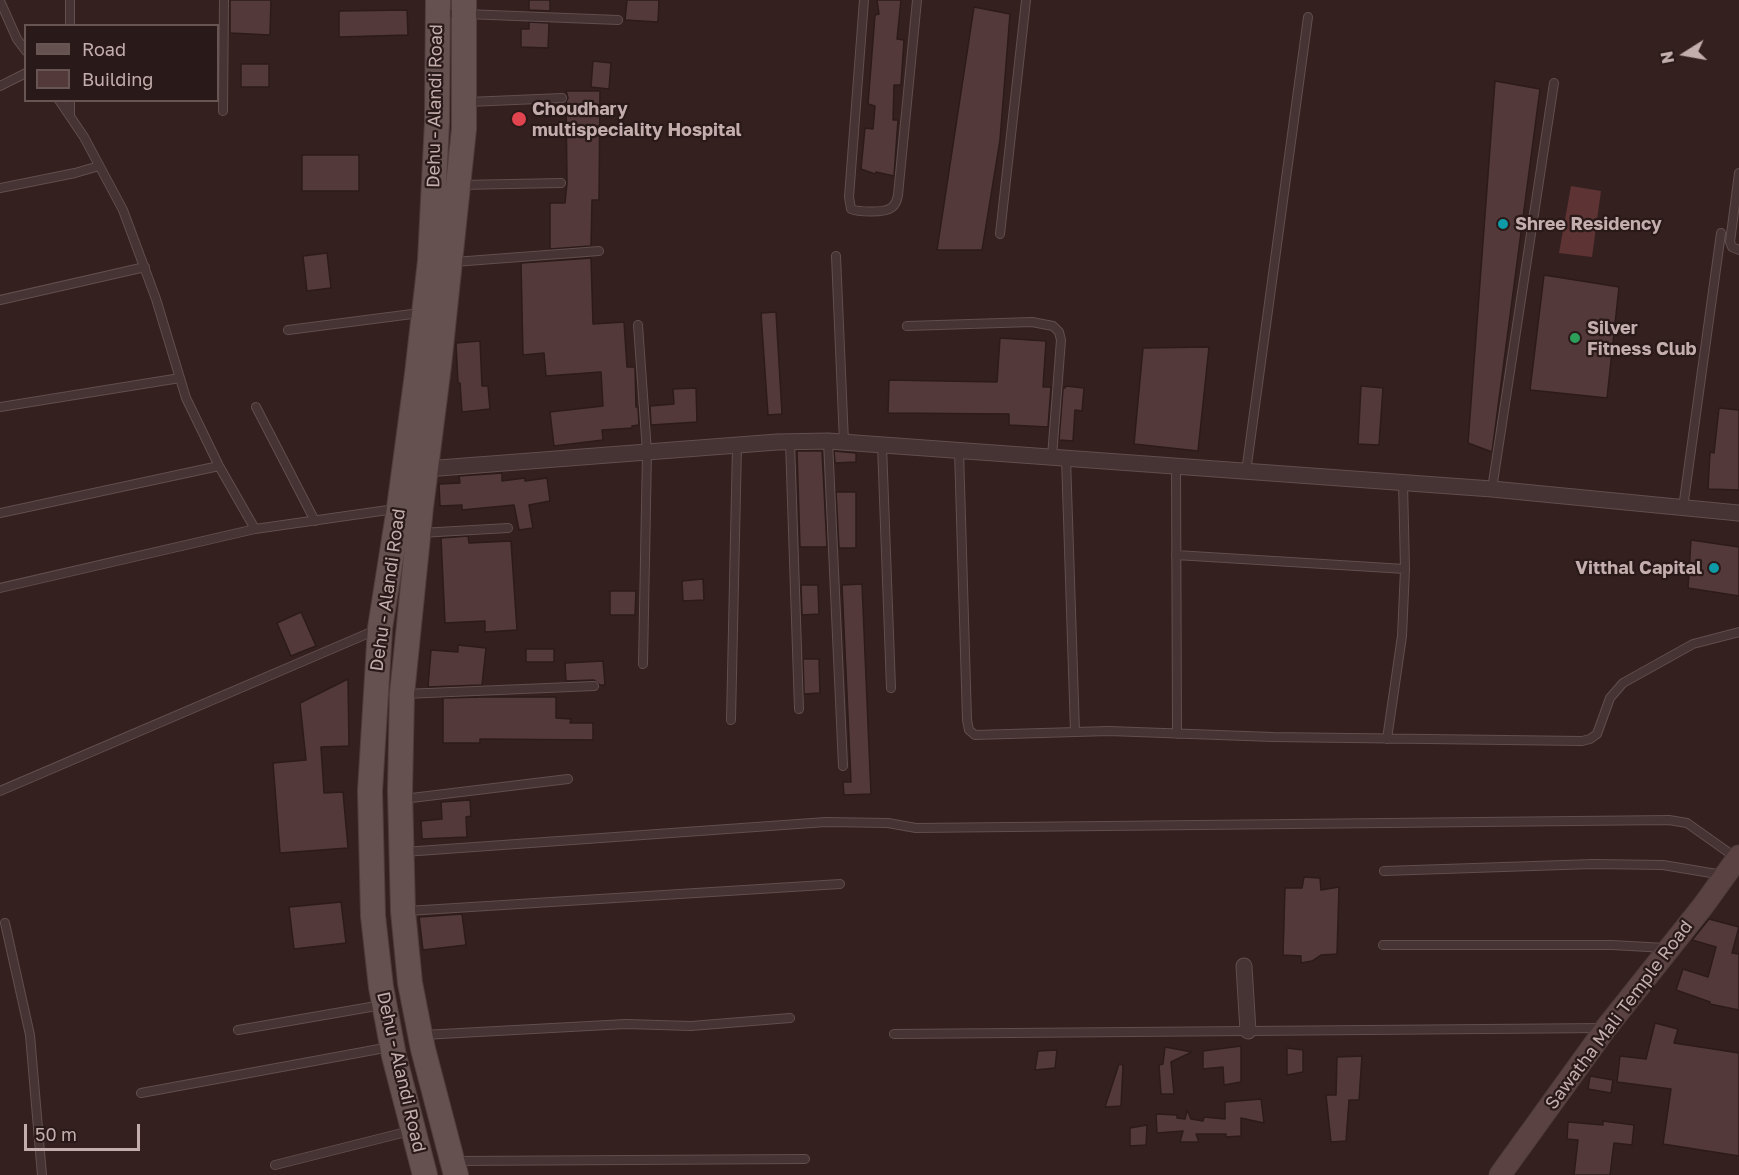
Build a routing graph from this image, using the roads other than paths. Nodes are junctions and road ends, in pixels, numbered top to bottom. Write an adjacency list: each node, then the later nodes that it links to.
1 (70, 0): 11 (lane)
2 (224, 0): 20 (lane)
3 (864, 0): 4 (lane)
4 (917, 0)
5 (1026, 0): 28 (lane)
6 (0, 1): 12 (lane)
7 (438, 7): 8 (lane); 35 (main road, Dehu - Alandi Road)
8 (464, 7): 10 (lane); 19 (main road, Dehu - Alandi Road)
9 (1308, 17): 52 (lane)
10 (618, 20)
11 (70, 24)
12 (24, 48)
13 (24, 74): 15 (lane)
14 (1554, 83): 54 (lane)
15 (0, 86)
16 (562, 98): 19 (lane)
17 (60, 102): 21 (lane)
18 (70, 102): 21 (lane)
19 (464, 102): 25 (main road, Dehu - Alandi Road)
20 (223, 111)
21 (69, 116): 22 (lane)
22 (99, 166): 26 (lane); 33 (lane)
23 (1739, 173): 30 (lane)
24 (561, 183): 25 (lane)
25 (458, 185): 32 (main road, Dehu - Alandi Road)
26 (0, 188)
27 (1721, 232): 56 (lane)
28 (1000, 234)
29 (599, 250): 32 (lane)
30 (1739, 250)
31 (836, 256): 43 (lane)
32 (450, 262): 35 (main road, Dehu - Alandi Road)
33 (145, 267): 34 (lane); 39 (lane)
34 (0, 300)
35 (434, 312): 38 (lane); 51 (main road, Dehu - Alandi Road)
36 (638, 325): 47 (lane)
37 (907, 326): 48 (lane)
38 (288, 330)
39 (180, 378): 40 (lane); 49 (lane)
40 (0, 407)
41 (256, 407): 59 (lane)
42 (790, 442): 43 (street); 44 (street); 72 (lane)
43 (836, 442): 45 (street); 77 (lane)
44 (737, 445): 47 (street); 73 (lane)
45 (882, 445): 46 (street); 70 (lane)
46 (959, 451): 48 (street); 74 (lane)
47 (646, 452): 51 (street); 68 (lane)
48 (1059, 458): 50 (street); 74 (lane)
49 (219, 466): 57 (lane); 61 (lane)
50 (1176, 467): 52 (street); 63 (lane)
51 (415, 470): 55 (main road, Dehu - Alandi Road)
52 (1246, 472): 53 (street)
53 (1403, 483): 54 (street); 64 (lane)
54 (1492, 489): 56 (street)
55 (410, 508): 59 (lane); 62 (main road, Dehu - Alandi Road); 66 (main road, Dehu - Alandi Road)
56 (1683, 508): 58 (street)
57 (0, 513)
58 (1739, 513)
59 (315, 521): 61 (lane)
60 (508, 528): 62 (lane)
61 (255, 529): 65 (lane)
62 (418, 533): 71 (main road, Dehu - Alandi Road)
63 (1176, 555): 64 (lane); 75 (lane)
64 (1405, 569): 76 (lane)
65 (0, 588)
66 (380, 628): 79 (lane); 90 (main road, Dehu - Alandi Road)
67 (1739, 632): 76 (lane)
68 (643, 664)
69 (594, 686): 71 (lane)
70 (891, 688)
71 (402, 694): 80 (main road, Dehu - Alandi Road)
72 (799, 709)
73 (731, 720)
74 (1075, 732): 75 (lane)
75 (1177, 734): 76 (lane)
76 (1387, 739)
77 (843, 766)
78 (568, 779): 80 (lane)
79 (0, 791)
80 (400, 799): 81 (main road, Dehu - Alandi Road)
81 (401, 853): 82 (lane); 85 (main road, Dehu - Alandi Road)
82 (1733, 863): 83 (lane); 88 (street, Sawatha Mali Temple Road)
83 (1384, 871)
84 (840, 884): 85 (lane)
85 (403, 911): 96 (main road, Dehu - Alandi Road)
86 (5, 923): 103 (lane)
87 (1383, 945): 88 (lane)
88 (1669, 949): 92 (street, Sawatha Mali Temple Road)
89 (1244, 966): 94 (street)
90 (384, 1004): 93 (lane); 97 (main road, Dehu - Alandi Road)
91 (790, 1018): 96 (lane)
92 (1606, 1028): 94 (lane); 105 (street, Sawatha Mali Temple Road)
93 (238, 1030)
94 (1248, 1031): 95 (lane)
95 (894, 1034)
96 (420, 1035): 102 (main road, Dehu - Alandi Road)
97 (392, 1047): 98 (lane); 99 (main road, Dehu - Alandi Road)
98 (141, 1093)
99 (413, 1131): 101 (lane); 104 (main road, Dehu - Alandi Road)
100 (805, 1160): 102 (lane)
101 (275, 1165)
102 (454, 1168)
103 (42, 1175)
104 (425, 1175)
105 (1500, 1175)

